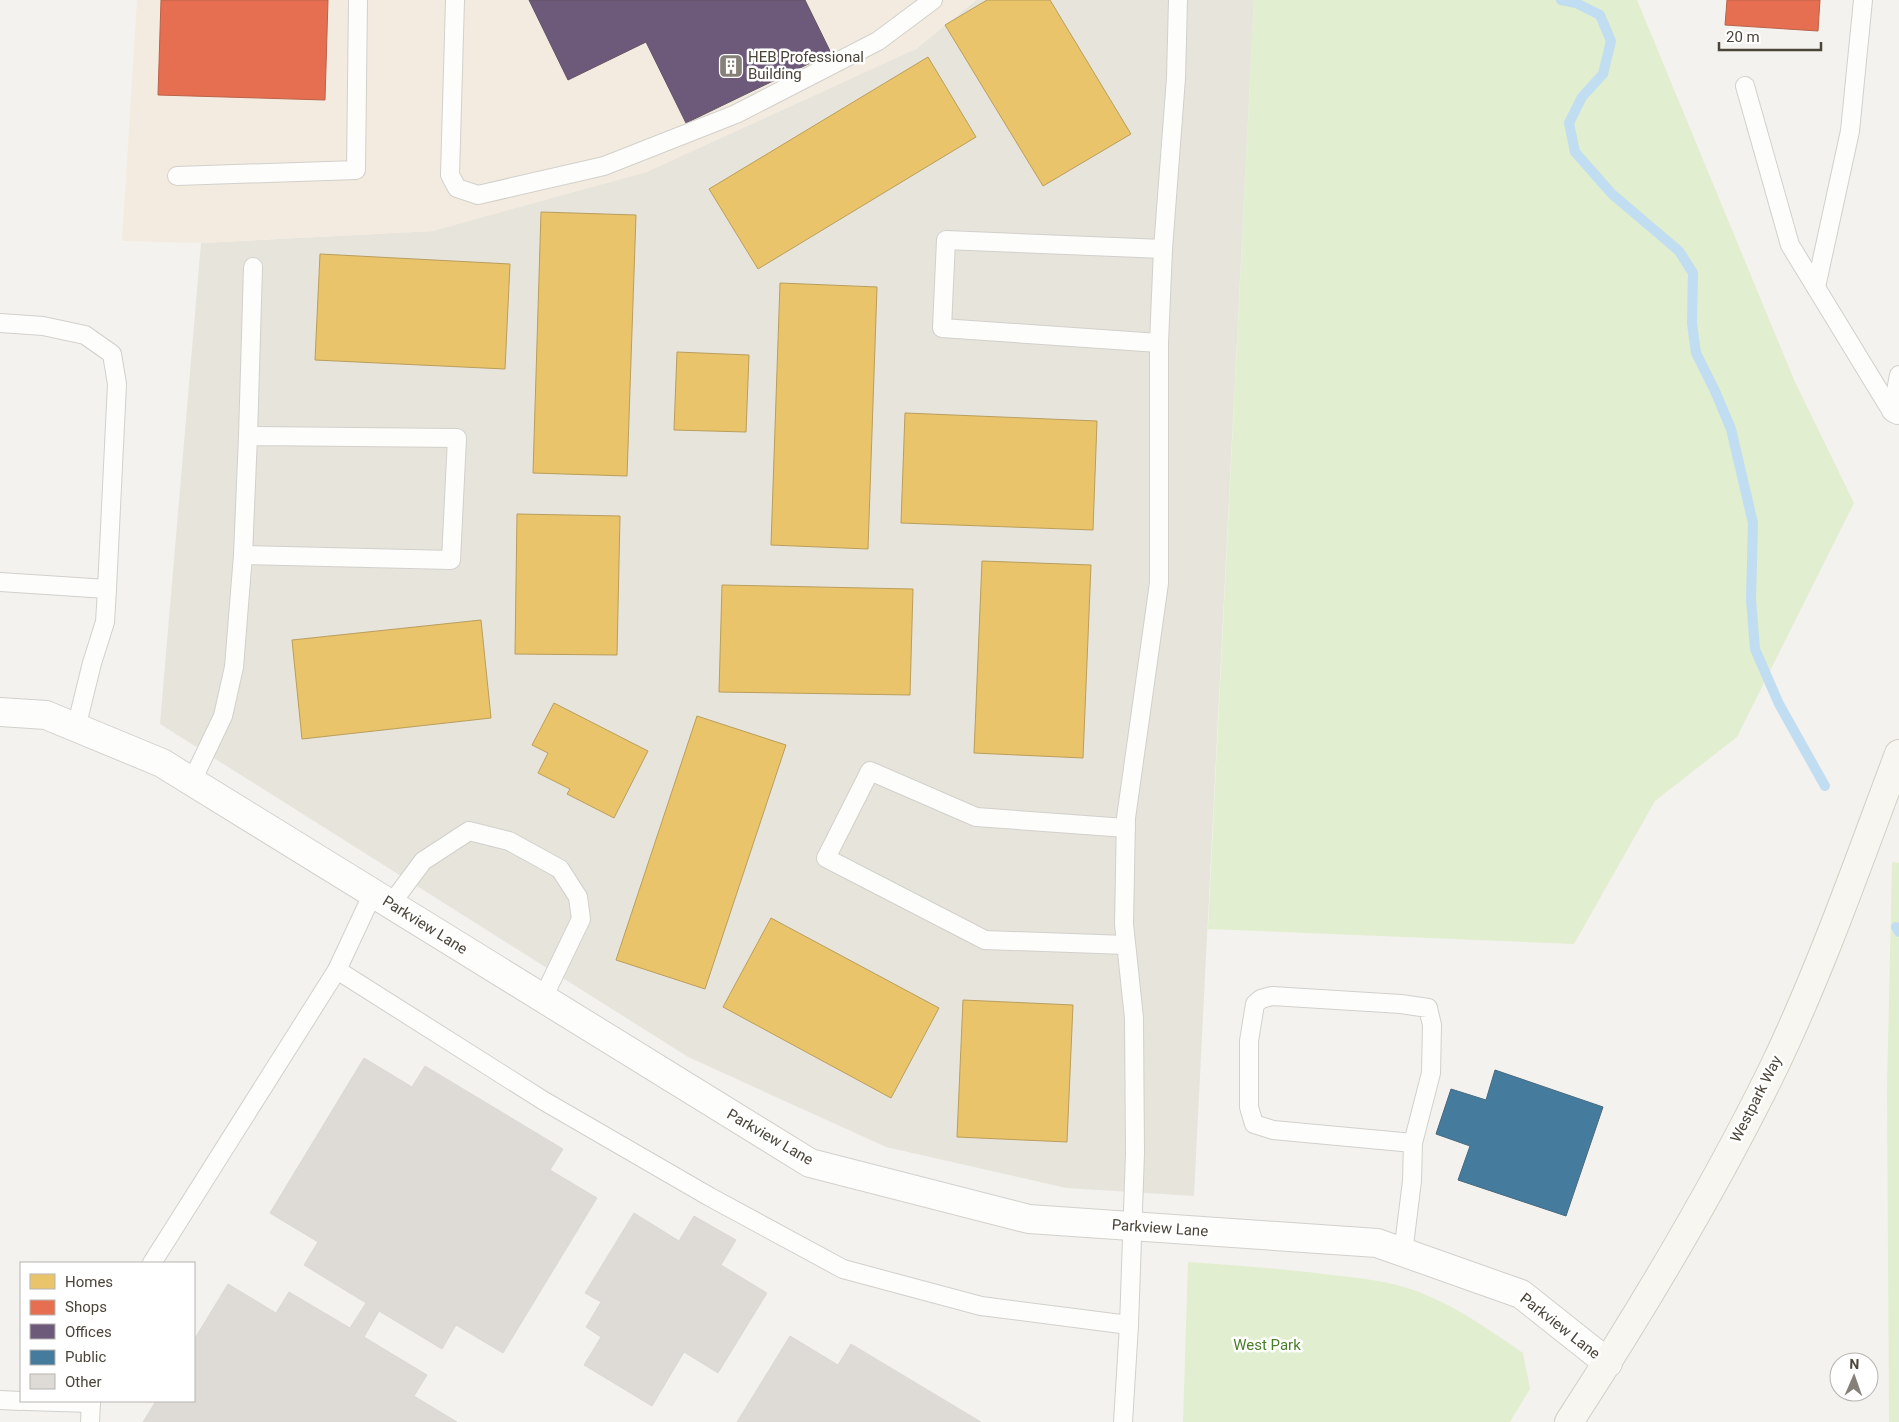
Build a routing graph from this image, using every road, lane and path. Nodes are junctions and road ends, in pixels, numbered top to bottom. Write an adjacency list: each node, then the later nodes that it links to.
1 (358, 0): 7 (lane)
2 (455, 0): 3 (lane)
3 (933, 0)
4 (1178, 0): 8 (lane)
5 (1863, 0): 10 (lane)
6 (1745, 86): 10 (lane)
7 (178, 176)
8 (1163, 248): 12 (lane); 12 (lane)
9 (253, 267): 15 (lane)
10 (1816, 287): 14 (lane)
11 (0, 323): 18 (lane)
12 (1159, 343): 24 (lane)
13 (1899, 375): 14 (lane)
14 (1896, 414)
15 (248, 436): 16 (lane); 16 (lane)
16 (243, 555): 22 (lane)
17 (0, 582): 18 (lane)
18 (108, 589): 20 (lane)
19 (0, 712): 20 (street, Parkview Lane)
20 (76, 728): 22 (street, Parkview Lane)
21 (1899, 754): 23 (main road, Westpark Way)
22 (192, 781): 25 (street, Parkview Lane)
23 (1887, 803): 34 (main road, Westpark Way)
24 (1126, 828): 26 (lane); 26 (lane)
25 (382, 899): 27 (lane); 28 (street, Parkview Lane); 28 (lane)
26 (1126, 945): 30 (lane)
27 (336, 970): 32 (lane); 33 (lane)
28 (543, 998): 30 (street, Parkview Lane)
29 (1413, 1143): 29 (lane); 31 (lane)
30 (1132, 1226): 31 (street, Parkview Lane); 33 (lane)
31 (1403, 1253): 34 (street, Parkview Lane)
32 (153, 1262)
33 (1129, 1325): 39 (lane)
34 (1608, 1363): 40 (main road, Westpark Way)
35 (0, 1400): 36 (lane)
36 (20, 1401)
37 (91, 1402): 38 (lane)
38 (90, 1422)
39 (1123, 1422)
40 (1569, 1422)

